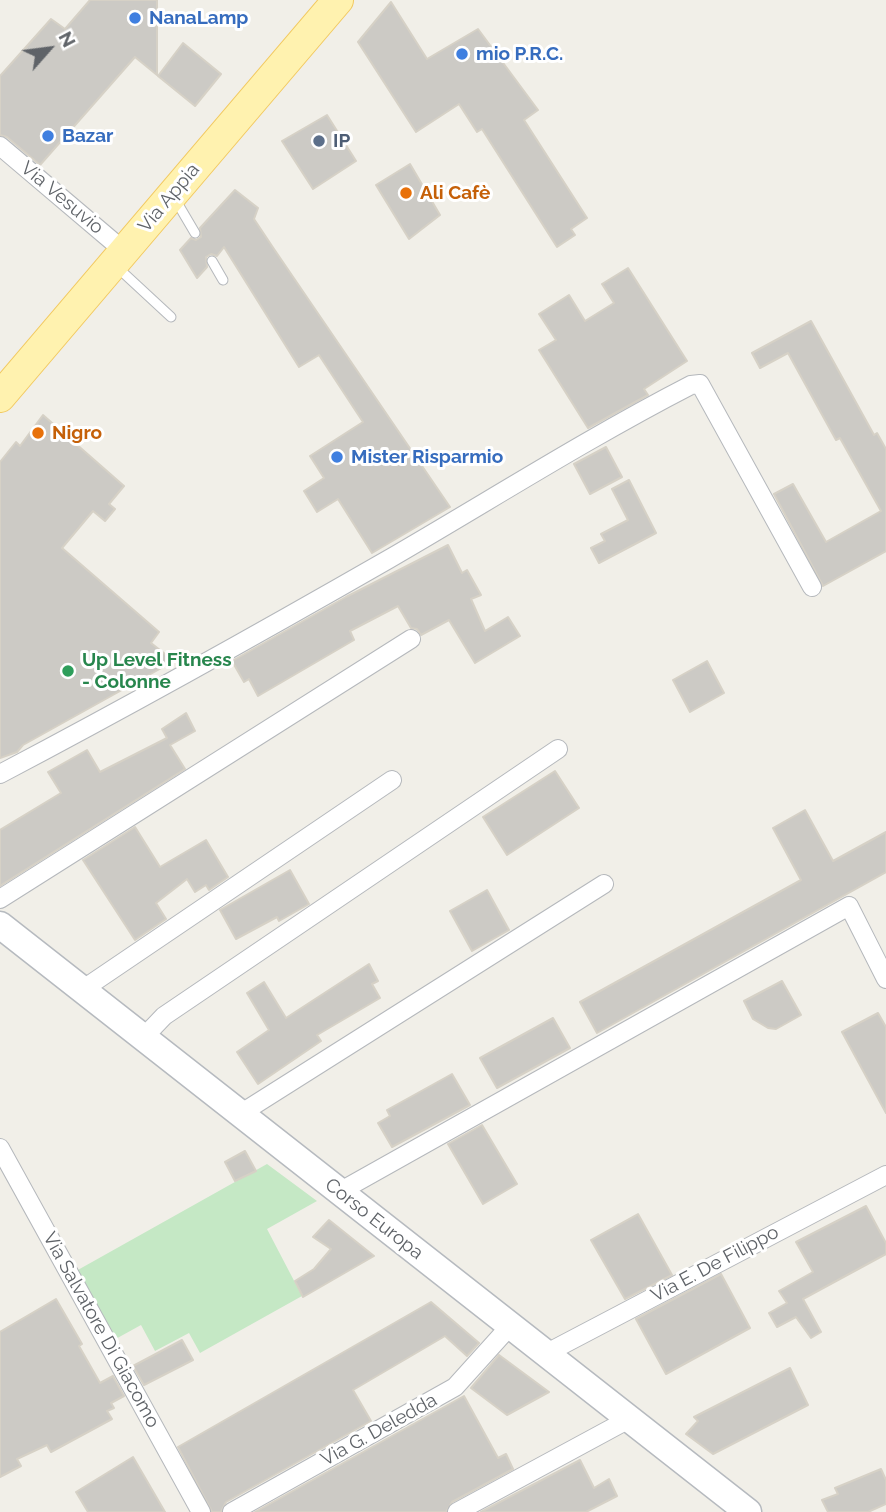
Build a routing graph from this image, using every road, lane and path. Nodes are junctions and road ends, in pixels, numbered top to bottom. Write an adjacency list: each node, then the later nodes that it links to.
1 (338, 0): 3 (main road, Via Appia)
2 (0, 146): 5 (street, Via Vesuvio)
3 (172, 195): 4 (lane); 5 (main road, Via Appia)
4 (195, 233)
5 (119, 257): 8 (lane); 9 (main road, Via Appia)
6 (212, 261): 7 (lane)
7 (223, 280)
8 (171, 317)
9 (0, 397)
10 (812, 587): 13 (street)
11 (411, 639): 16 (street)
12 (558, 749): 20 (street)
13 (0, 774)
14 (392, 780): 19 (street)
15 (604, 884): 21 (street)
16 (0, 899)
17 (0, 925): 19 (main road, Corso Europa)
18 (886, 979): 24 (street)
19 (82, 990): 20 (main road, Corso Europa)
20 (143, 1038): 21 (main road, Corso Europa)
21 (240, 1114): 24 (main road, Corso Europa)
22 (0, 1148): 28 (street, Via Salvatore Di Giacomo)
23 (886, 1175): 26 (street, Via E. De Filippo)
24 (339, 1192): 25 (main road, Corso Europa)
25 (510, 1326): 26 (main road, Corso Europa); 29 (street, Via G. Deledda)
26 (545, 1354): 27 (main road, Corso Europa)
27 (629, 1419): 30 (street); 31 (main road, Corso Europa)
28 (201, 1512)
29 (232, 1512)
30 (457, 1512)
31 (748, 1512)

